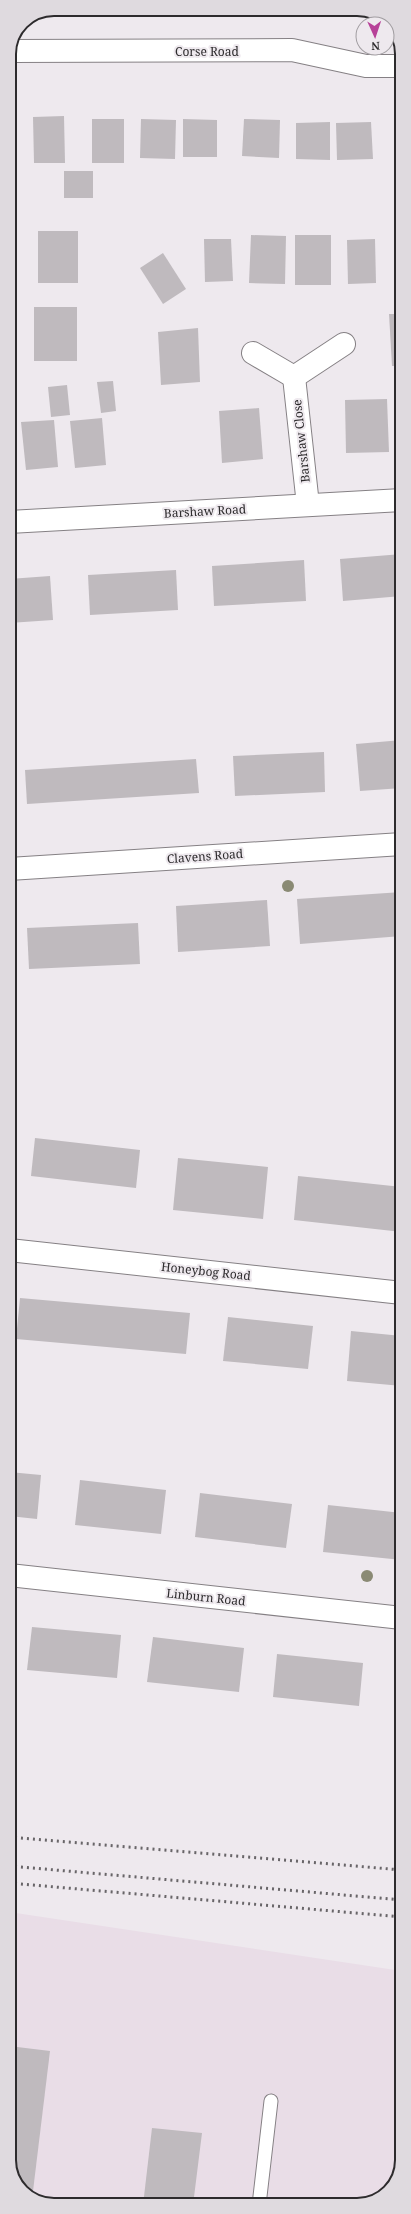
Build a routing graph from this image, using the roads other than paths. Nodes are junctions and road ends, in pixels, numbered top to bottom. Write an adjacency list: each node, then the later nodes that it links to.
1 (16, 51): 2 (street, Corse Road)
2 (395, 66)
3 (344, 344): 5 (street)
4 (253, 353): 5 (street)
5 (294, 377): 7 (street, Barshaw Close)
6 (395, 500): 7 (street, Barshaw Road)
7 (308, 505): 8 (street, Barshaw Road)
8 (16, 522)
9 (395, 844): 10 (street, Clavens Road)
10 (16, 869)
11 (16, 1251): 12 (street, Honeybog Road)
12 (395, 1292)
13 (16, 1576): 14 (street, Linburn Road)
14 (395, 1617)
15 (271, 2101): 16 (lane)
16 (260, 2198)

